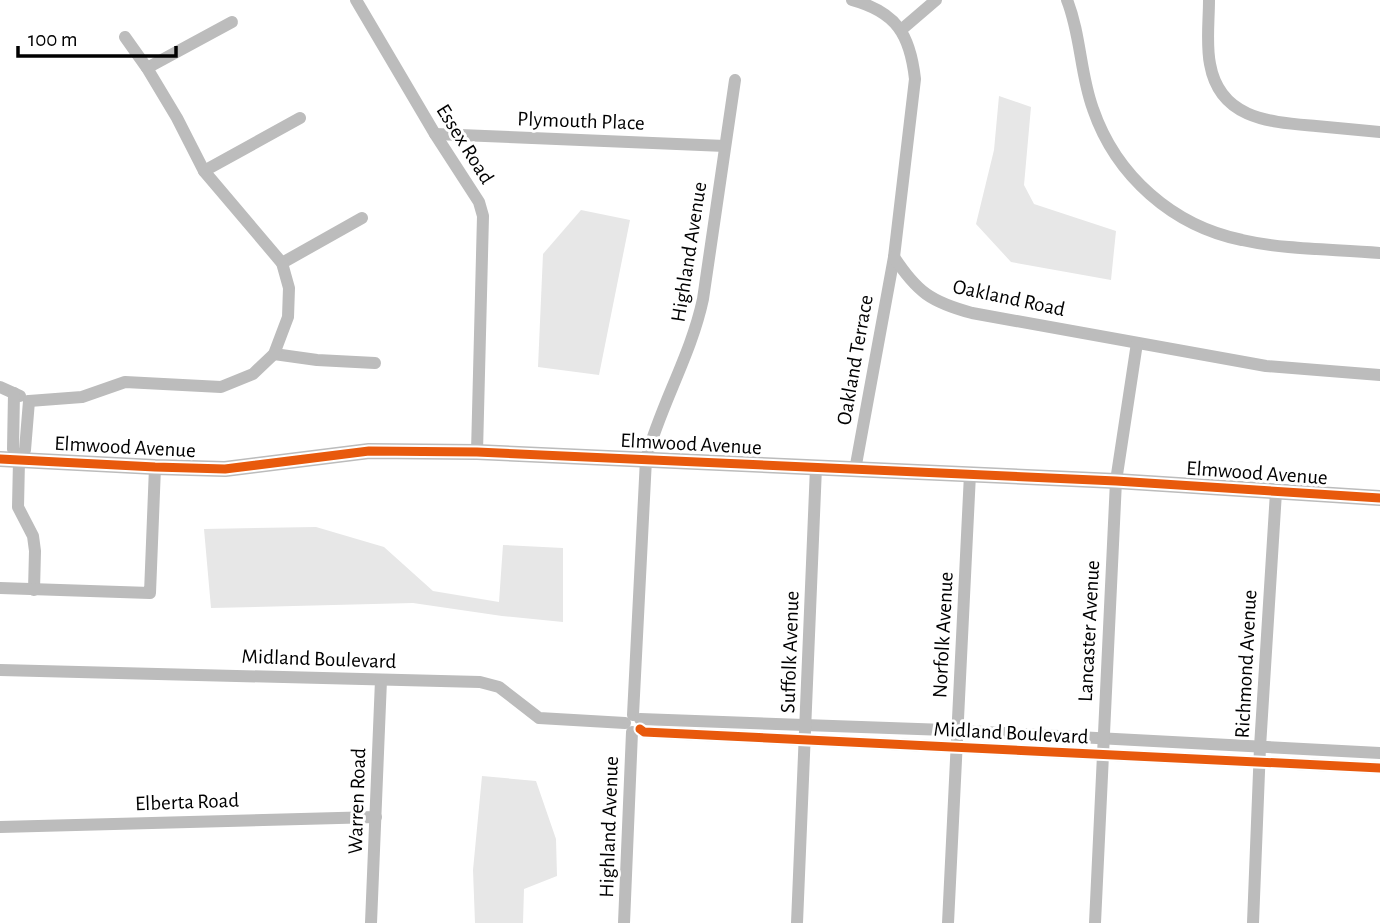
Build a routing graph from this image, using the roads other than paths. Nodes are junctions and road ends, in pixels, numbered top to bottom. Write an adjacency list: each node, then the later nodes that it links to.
1 (356, 0): 13 (street, Essex Road)
2 (852, 0): 7 (street)
3 (936, 0): 7 (street)
4 (1067, 0): 17 (street)
5 (1209, 0): 12 (street)
6 (232, 22): 9 (street)
7 (901, 30): 18 (street)
8 (125, 37): 9 (street)
9 (147, 68): 15 (street)
10 (735, 80): 14 (street, Highland Avenue)
11 (300, 118): 15 (street)
12 (1380, 132)
13 (435, 134): 14 (street, Plymouth Place); 27 (street, Essex Road)
14 (725, 146): 29 (street, Highland Avenue)
15 (204, 170): 19 (street)
16 (362, 218): 19 (street)
17 (1380, 253)
18 (894, 257): 20 (street, Oakland Road); 33 (street, Oakland Terrace)
19 (282, 263): 21 (street)
20 (1137, 343): 23 (street, Oakland Road); 35 (street, Lancaster Avenue)
21 (274, 354): 22 (street); 26 (street)
22 (375, 363)
23 (1380, 375)
24 (0, 387): 25 (street)
25 (15, 393): 26 (street); 30 (street)
26 (29, 401): 30 (street)
27 (477, 452): 29 (street, Elmwood Avenue); 31 (street, Elmwood Avenue)
28 (0, 459): 30 (street, Elmwood Avenue)
29 (646, 459): 32 (street, Elmwood Avenue); 42 (street, Highland Avenue)
30 (19, 460): 31 (street, Elmwood Avenue); 39 (street)
31 (155, 467): 39 (street)
32 (816, 467): 33 (street, Elmwood Avenue); 43 (street, Suffolk Avenue)
33 (855, 470): 34 (street, Elmwood Avenue)
34 (970, 474): 35 (street, Elmwood Avenue); 44 (street, Norfolk Avenue)
35 (1116, 481): 36 (street, Elmwood Avenue); 46 (street, Lancaster Avenue)
36 (1276, 492): 37 (street, Elmwood Avenue); 47 (street, Richmond Avenue)
37 (1380, 498)
38 (0, 589): 39 (street)
39 (34, 590)
40 (0, 670): 41 (street, Midland Boulevard)
41 (381, 680): 42 (street, Midland Boulevard); 53 (street, Warren Road)
42 (634, 724): 43 (street, Midland Boulevard); 45 (street, Midland Boulevard); 56 (street, Highland Avenue)
43 (806, 724): 44 (street, Midland Boulevard); 45 (street, Suffolk Avenue)
44 (957, 730): 46 (street, Midland Boulevard); 48 (street, Norfolk Avenue)
45 (805, 739): 48 (street, Midland Boulevard); 57 (street, Suffolk Avenue)
46 (1104, 739): 47 (street, Midland Boulevard); 50 (street, Lancaster Avenue)
47 (1260, 747): 49 (street, Midland Boulevard); 51 (street, Richmond Avenue)
48 (956, 748): 50 (street, Midland Boulevard); 58 (street, Norfolk Avenue)
49 (1380, 753)
50 (1103, 754): 51 (street, Midland Boulevard); 59 (street, Lancaster Avenue)
51 (1260, 762): 52 (street, Midland Boulevard); 60 (street, Richmond Avenue)
52 (1380, 768)
53 (376, 817): 54 (street, Elberta Road); 55 (street, Warren Road)
54 (0, 827)
55 (371, 923)
56 (624, 923)
57 (797, 923)
58 (948, 923)
59 (1095, 923)
60 (1253, 923)

